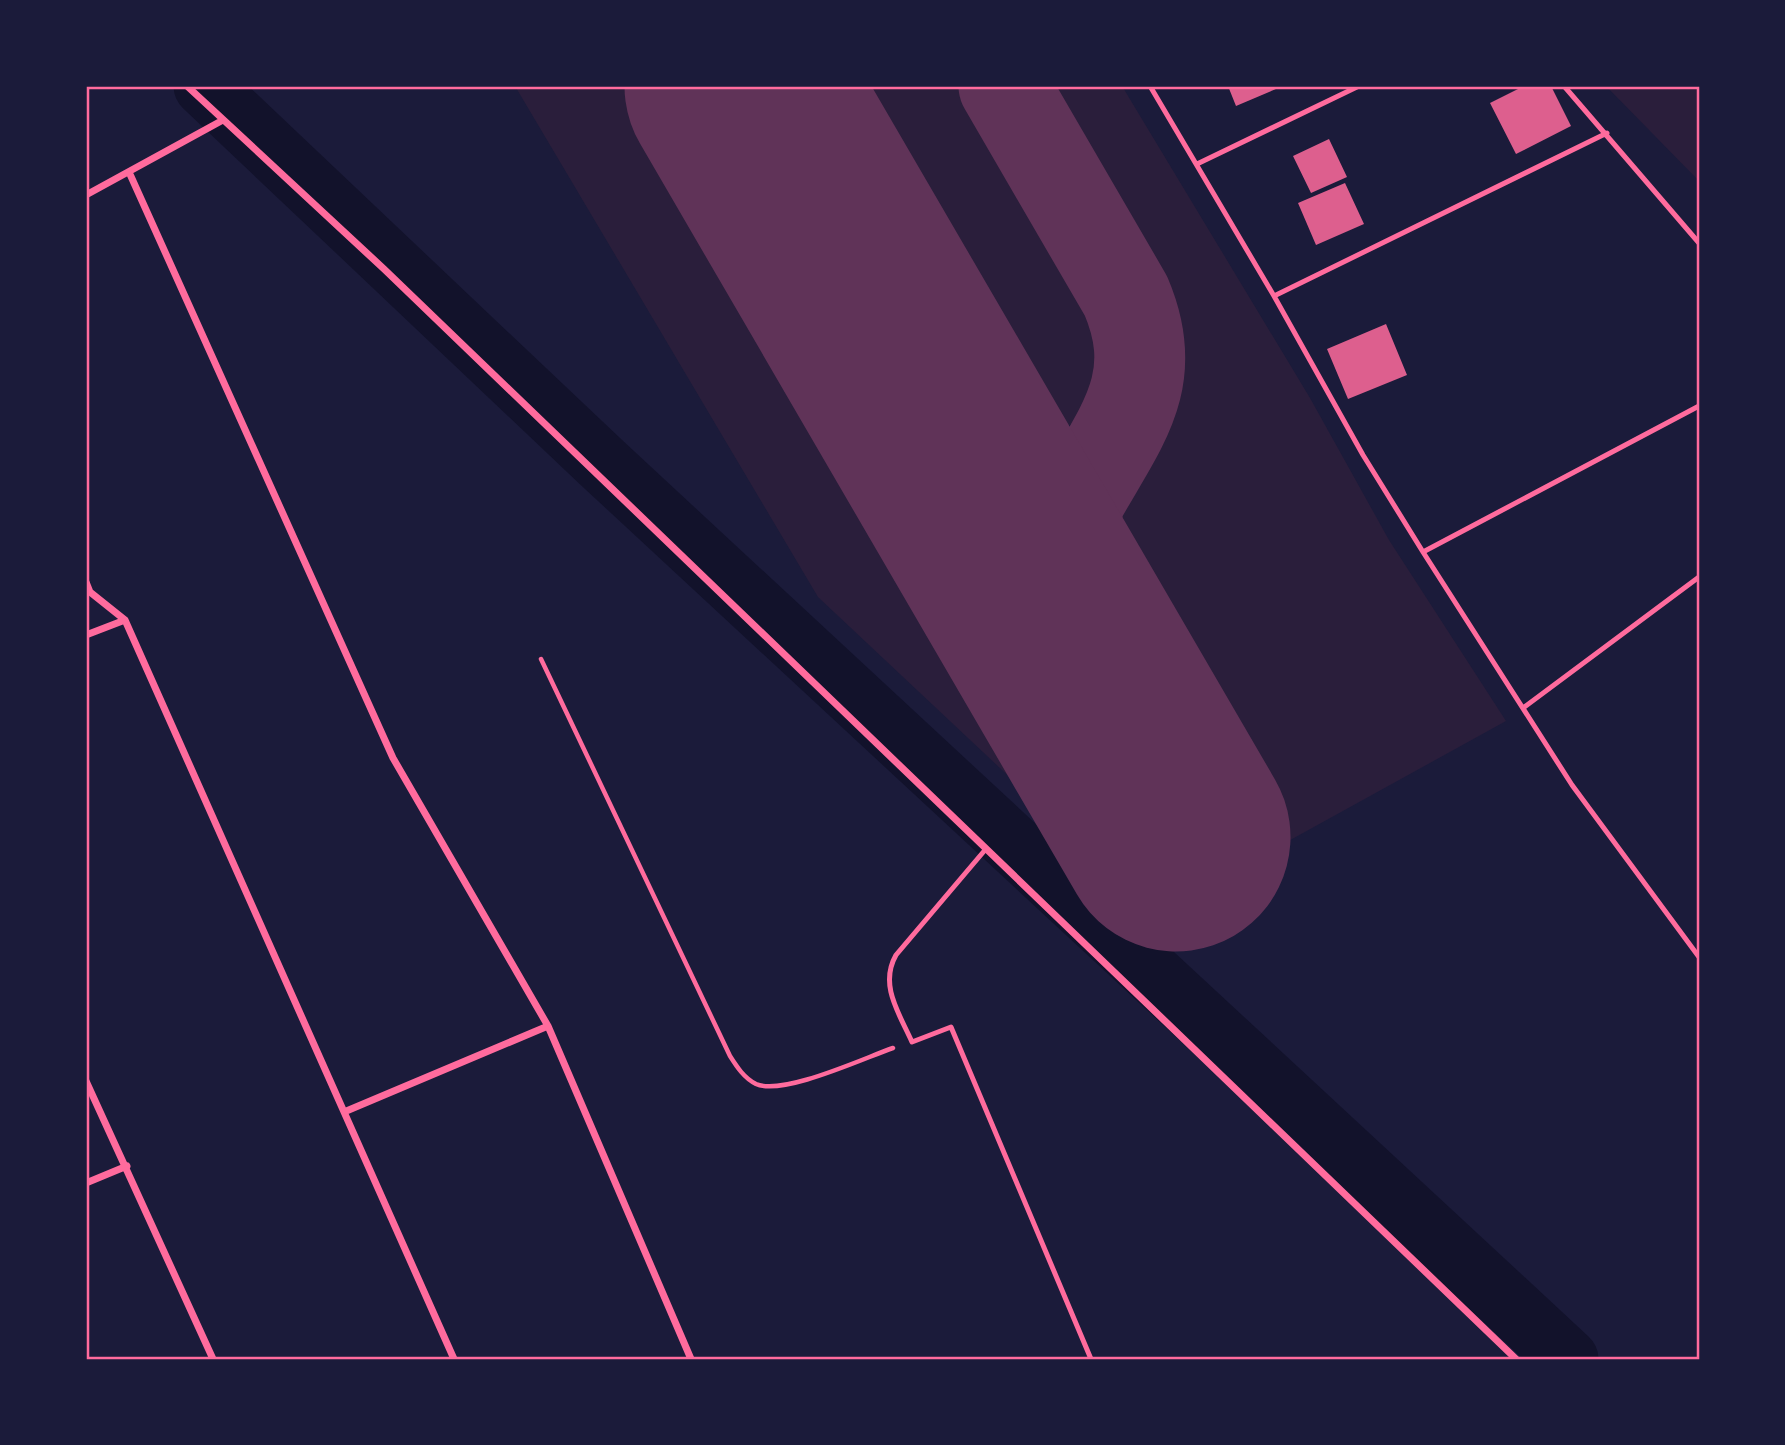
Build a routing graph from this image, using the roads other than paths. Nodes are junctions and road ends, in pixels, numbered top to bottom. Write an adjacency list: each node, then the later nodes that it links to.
1 (187, 86): 5 (street)
2 (1150, 86): 7 (lane)
3 (1359, 86): 7 (lane)
4 (1564, 86): 6 (lane)
5 (223, 120): 8 (street); 19 (street)
6 (1607, 133): 10 (lane); 11 (lane)
7 (1198, 164): 11 (lane)
8 (129, 172): 9 (street); 21 (street)
9 (86, 195)
10 (1699, 243)
11 (1274, 296): 13 (lane)
12 (1699, 406): 13 (lane)
13 (1423, 552): 18 (lane)
14 (1699, 577): 18 (lane)
15 (86, 582): 16 (street)
16 (125, 620): 17 (street); 23 (street)
17 (86, 635)
18 (1523, 708): 20 (lane)
19 (985, 850): 29 (lane); 30 (street)
20 (1699, 957)
21 (548, 1026): 23 (street); 28 (street)
22 (86, 1081): 24 (street)
23 (344, 1112): 27 (street)
24 (127, 1166): 25 (street); 26 (street)
25 (86, 1183)
26 (214, 1359)
27 (454, 1359)
28 (691, 1359)
29 (1091, 1359)
30 (1516, 1359)

